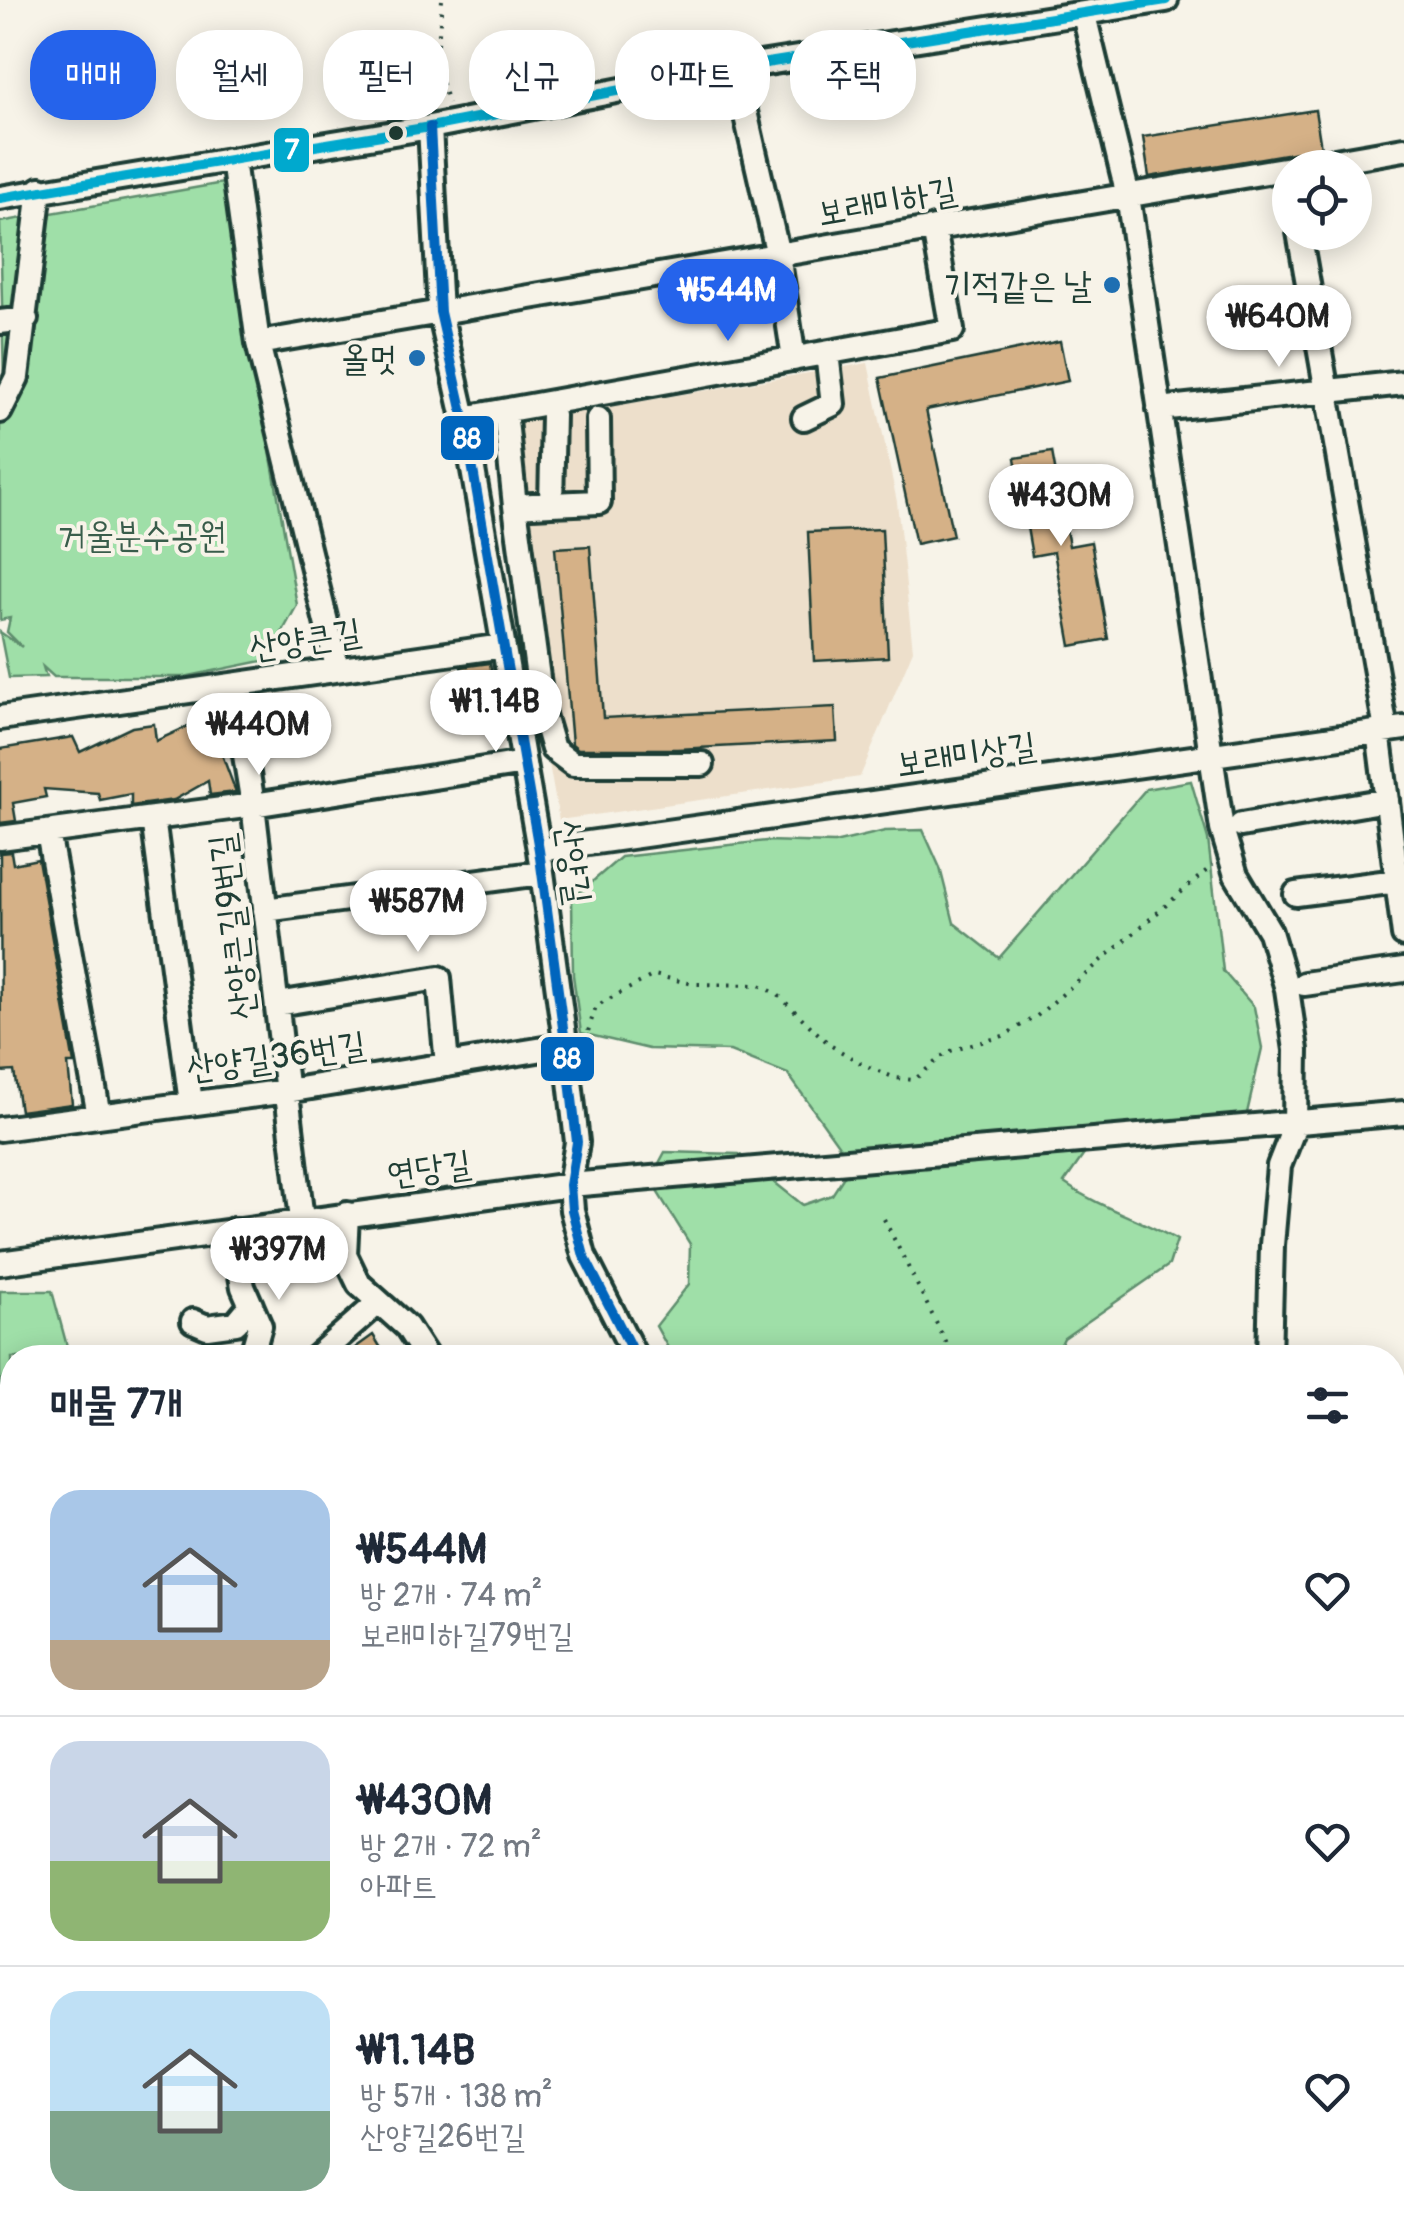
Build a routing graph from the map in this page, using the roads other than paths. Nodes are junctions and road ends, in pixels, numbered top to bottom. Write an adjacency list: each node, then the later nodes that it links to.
1 (1166, 0): 2 (street)
2 (1084, 15): 3 (street); 12 (street)
3 (770, 63)
4 (615, 91): 6 (street)
5 (748, 120): 16 (street)
6 (442, 125): 9 (street); 17 (street, 산양길)
7 (1404, 149): 8 (street, 보래미하길)
8 (1372, 156)
9 (234, 160): 11 (street); 20 (street)
10 (1272, 175): 12 (street, 보래미하길)
11 (40, 189): 13 (street); 18 (street)
12 (1128, 196): 14 (street, 보래미하길); 25 (street)
13 (0, 198)
14 (934, 228): 16 (street, 보래미하길); 21 (street)
15 (1302, 250): 24 (street)
16 (778, 255): 17 (street, 보래미하길); 22 (street)
17 (440, 312): 20 (street, 보래미하길); 29 (street, 산양길)
18 (26, 319): 19 (street); 26 (street)
19 (0, 322)
20 (258, 343): 35 (street)
21 (826, 353): 22 (street); 30 (street)
22 (794, 359): 27 (street)
23 (1404, 384): 24 (street)
24 (1328, 392): 25 (street); 38 (street)
25 (1159, 409): 39 (street)
26 (0, 411)
27 (505, 411): 29 (street); 33 (street)
28 (553, 415): 32 (street)
29 (464, 418): 34 (street, 산양길)
30 (804, 418)
31 (598, 419): 32 (street)
32 (551, 504): 33 (street)
33 (515, 506): 41 (street)
34 (504, 646): 35 (street, 산양큰길); 40 (street, 산양길)
35 (337, 667): 36 (street, 산양큰길)
36 (234, 686): 37 (street, 산양큰길); 43 (street, 산양큰길9번길)
37 (0, 718)
38 (1389, 730): 39 (street, 보래미상길); 42 (street)
39 (1208, 756): 48 (street, 보래미상길); 63 (street)
40 (524, 762): 43 (street); 48 (street, 산양길)
41 (702, 764)
42 (1387, 800): 45 (street); 49 (street)
43 (253, 805): 44 (street); 51 (street, 산양큰길9번길)
44 (153, 818): 46 (street); 59 (street)
45 (1241, 826)
46 (48, 832): 47 (street); 61 (street)
47 (0, 838)
48 (539, 861): 51 (street, 보래미상길); 56 (street, 산양길)
49 (1397, 881): 50 (street); 52 (street)
50 (1296, 894)
51 (266, 910): 55 (street, 산양큰길9번길)
52 (1404, 935)
53 (1404, 970): 54 (street)
54 (1304, 984)
55 (276, 1004): 57 (street); 58 (street, 산양큰길9번길)
56 (562, 1046): 57 (street, 산양길36번길); 64 (street, 산양길)
57 (447, 1065): 58 (street, 산양길36번길)
58 (287, 1091): 59 (street, 산양길36번길); 66 (street, 산양큰길9번길)
59 (191, 1104): 61 (street, 산양길36번길)
60 (1404, 1113): 63 (street, 연당길)
61 (99, 1116): 62 (street, 산양길36번길)
62 (1, 1124)
63 (1295, 1126): 64 (street, 연당길); 76 (street)
64 (570, 1184): 65 (street, 연당길); 75 (street, 산양길)
65 (346, 1214): 66 (street, 연당길); 69 (street)
66 (302, 1220): 67 (street, 연당길)
67 (234, 1230): 68 (street, 연당길); 70 (street)
68 (0, 1263)
69 (379, 1302): 73 (street); 74 (street)
70 (251, 1305): 71 (street); 72 (street)
71 (193, 1321)
72 (255, 1345)
73 (330, 1345)
74 (420, 1345)
75 (629, 1345)
76 (1270, 1345)

